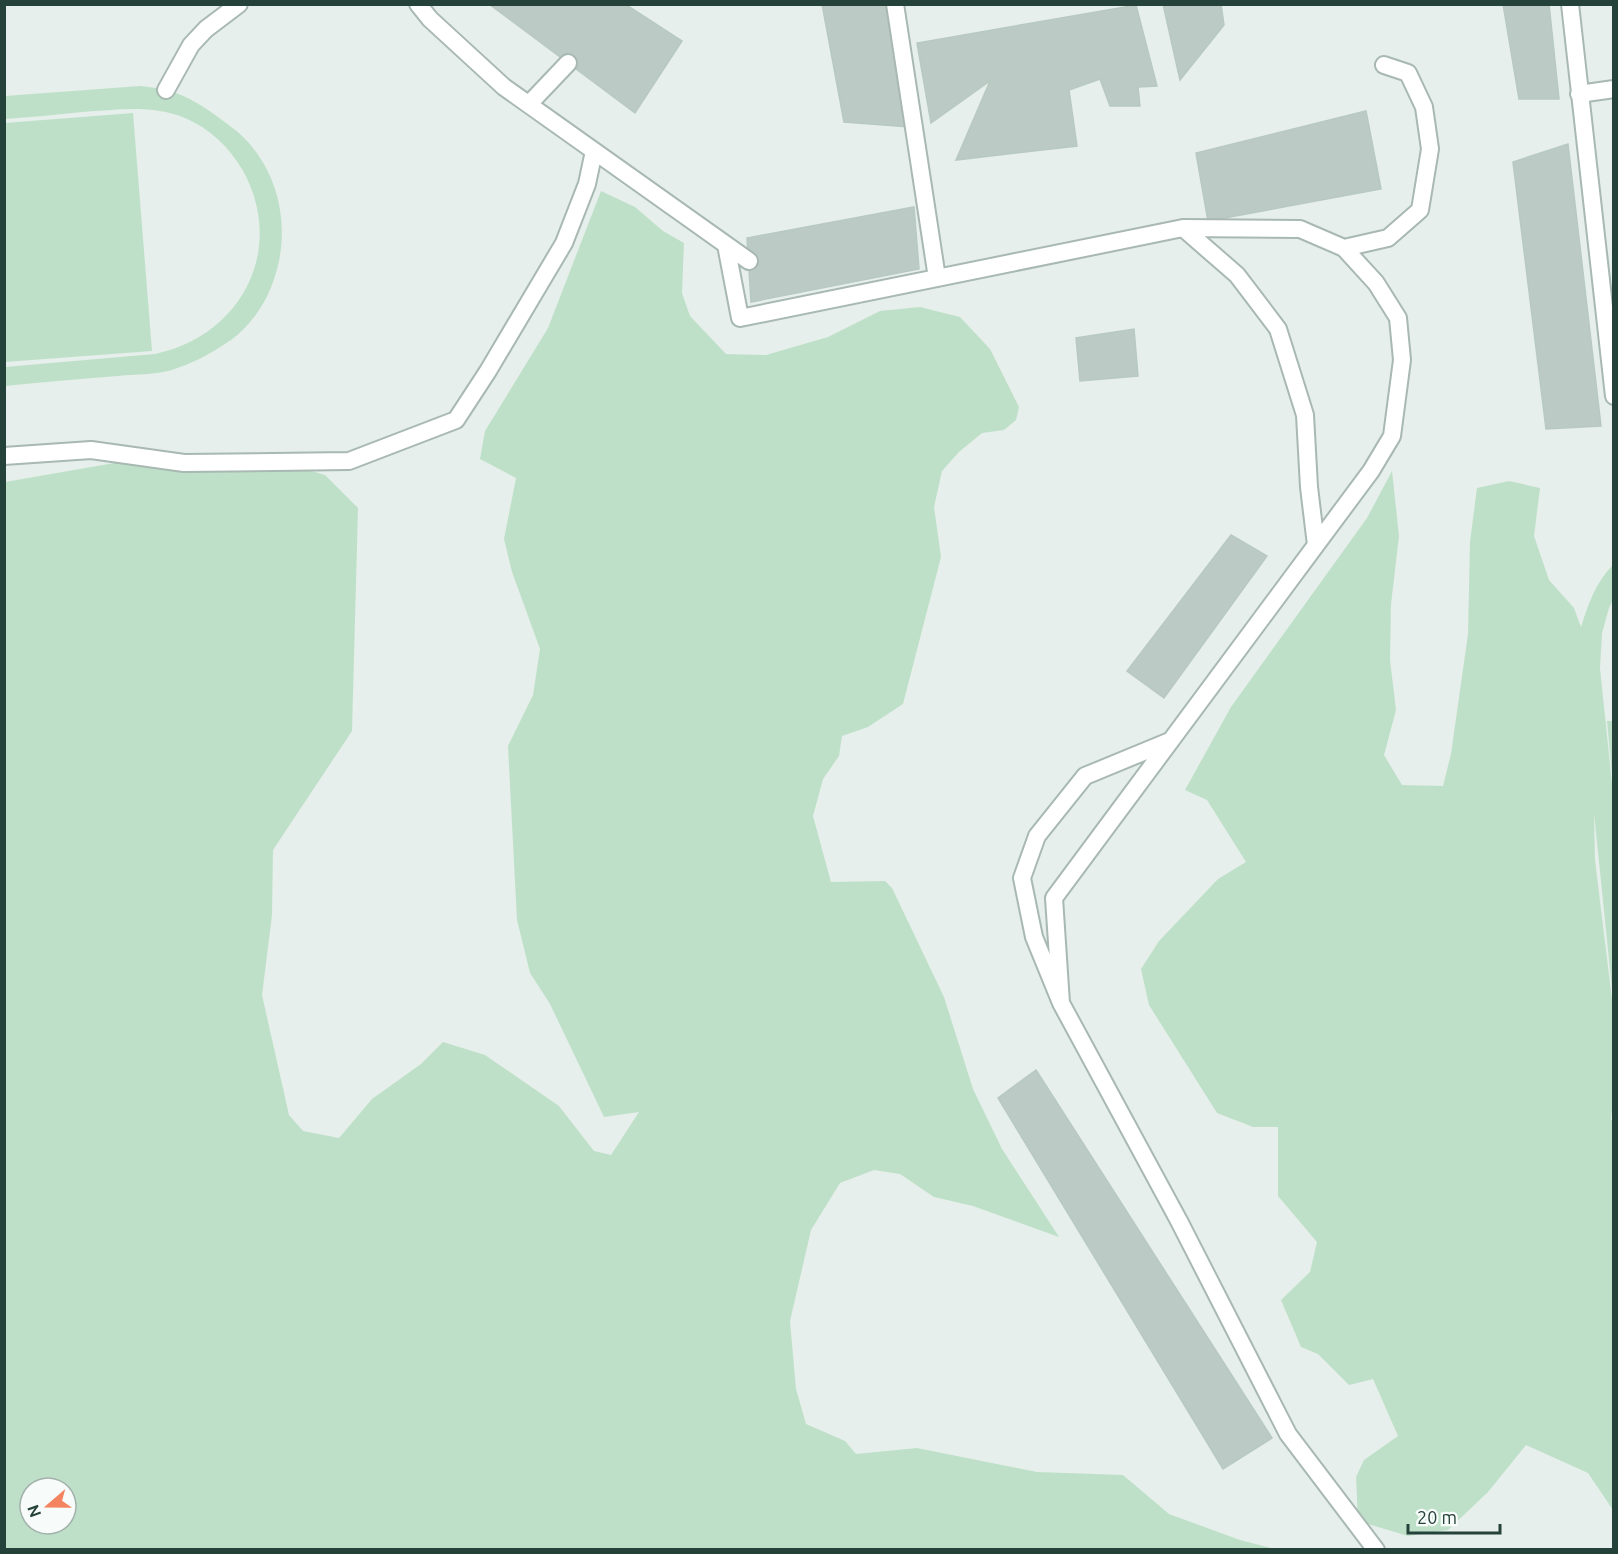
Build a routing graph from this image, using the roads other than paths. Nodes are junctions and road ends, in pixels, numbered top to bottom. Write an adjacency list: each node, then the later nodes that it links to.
1 (239, 4): 8 (lane)
2 (418, 4): 10 (lane)
3 (895, 4): 16 (lane)
4 (1570, 4): 9 (lane)
5 (568, 63): 10 (lane)
6 (1384, 65): 14 (lane)
7 (1614, 89): 9 (lane)
8 (166, 90)
9 (1579, 94): 17 (lane)
10 (529, 104): 11 (lane)
11 (594, 151): 13 (lane); 18 (lane)
12 (1183, 228): 14 (lane); 16 (lane); 19 (lane)
13 (726, 245): 15 (lane); 16 (lane)
14 (1344, 248): 19 (lane)
15 (749, 261)
16 (937, 278)
17 (1614, 396)
18 (4, 456)
19 (1316, 545): 20 (lane)
20 (1170, 741): 21 (lane); 21 (lane)
21 (1060, 1003): 22 (lane)
22 (1376, 1550)

